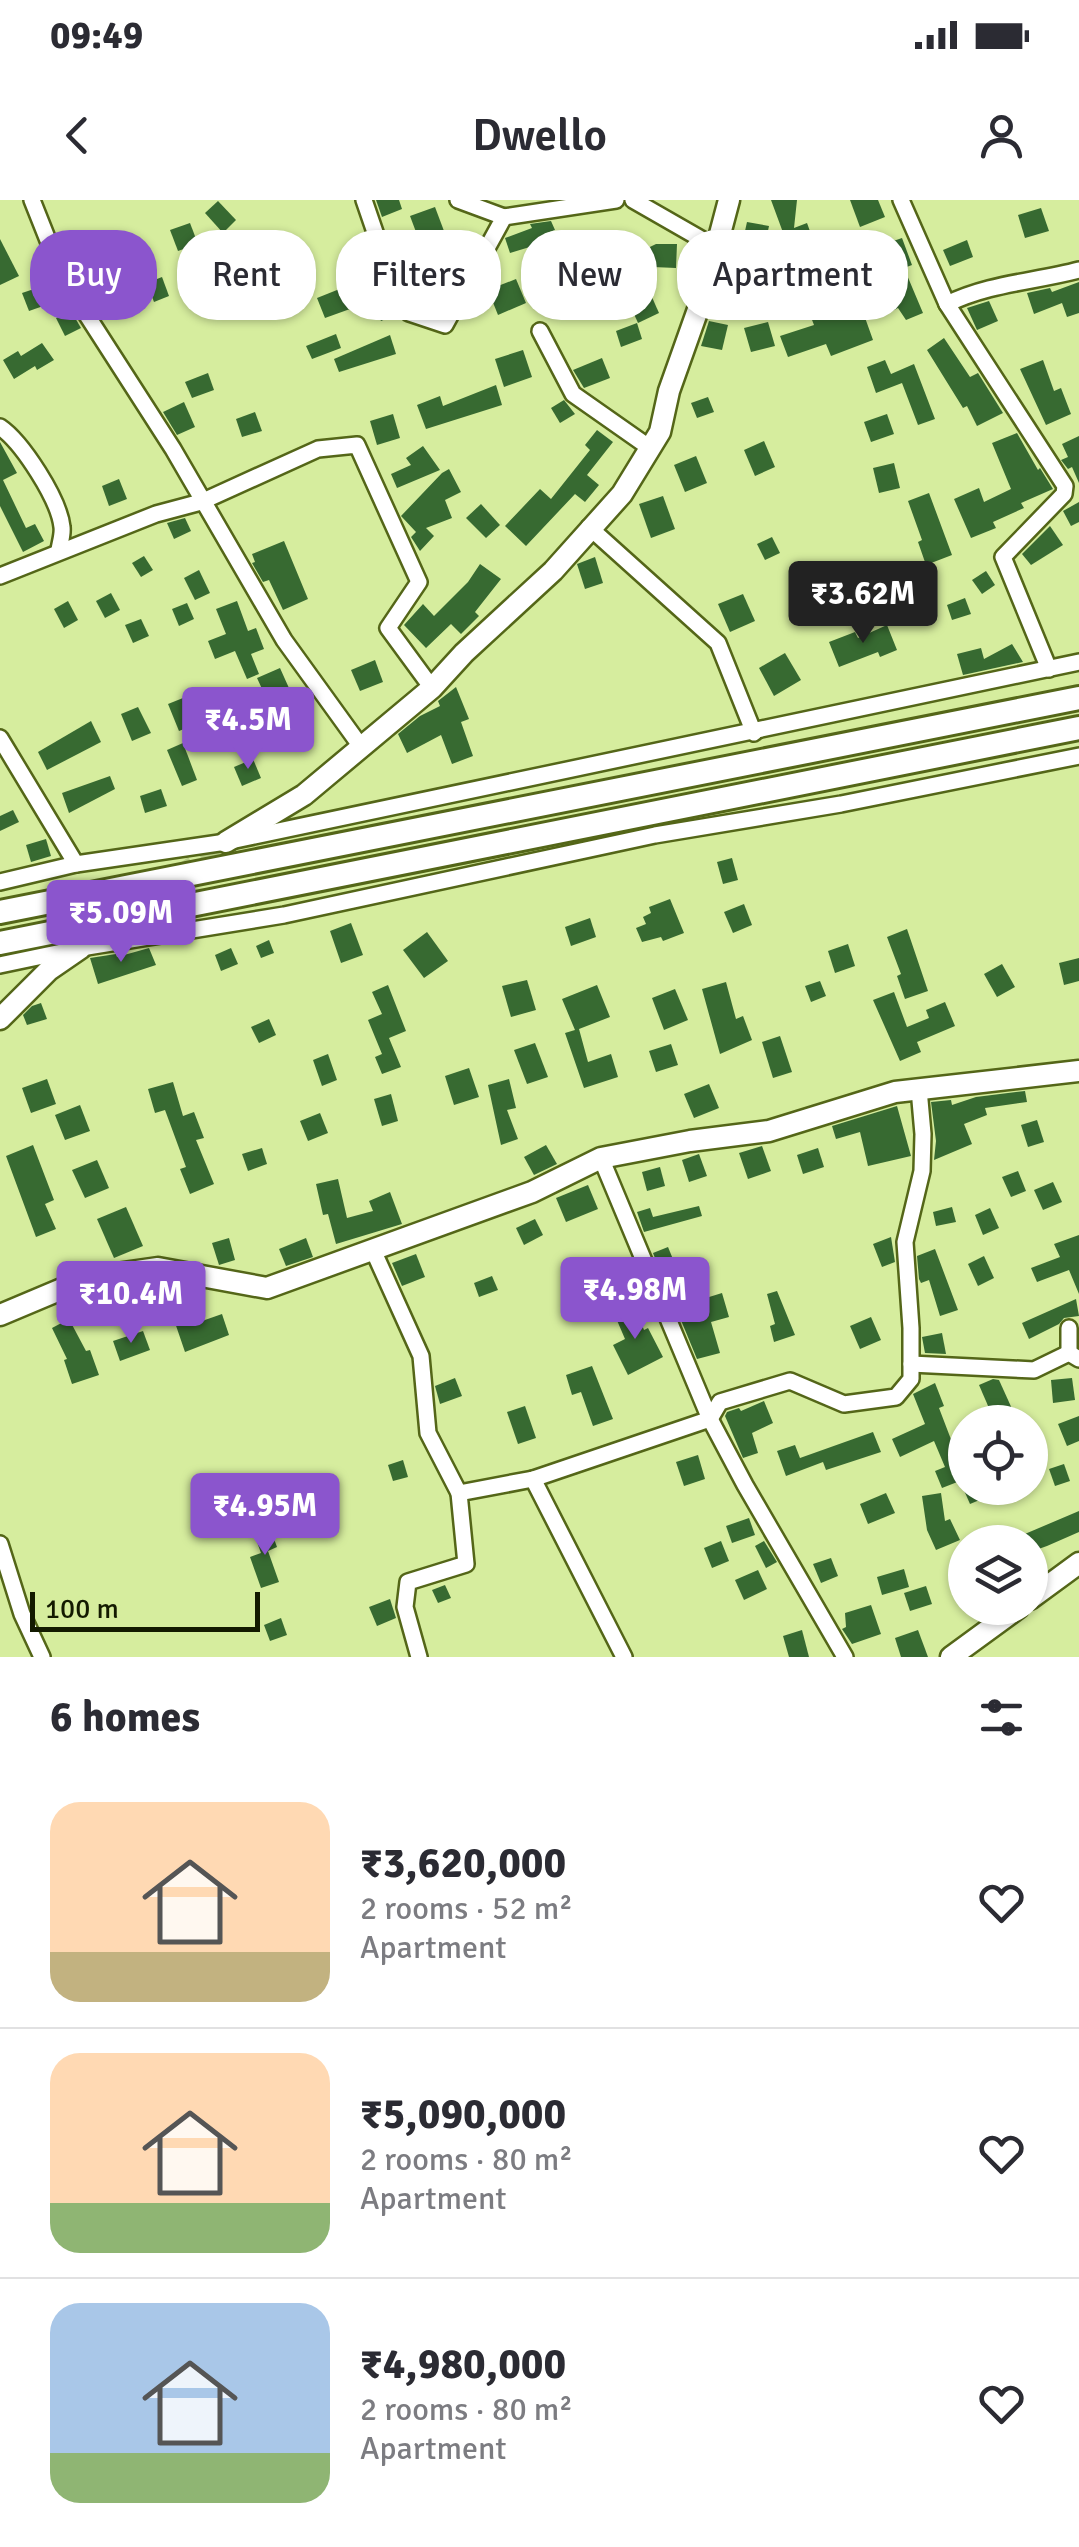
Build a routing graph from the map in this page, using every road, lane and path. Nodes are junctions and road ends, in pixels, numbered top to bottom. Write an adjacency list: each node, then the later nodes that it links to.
1 (32, 200): 17 (street)
2 (364, 200): 8 (street)
3 (458, 200): 8 (street)
4 (616, 200): 8 (street)
5 (633, 200): 9 (street)
6 (728, 200): 10 (main road)
7 (901, 200): 12 (street)
8 (504, 217)
9 (684, 230)
10 (720, 230)
11 (1079, 270): 12 (street)
12 (947, 304): 22 (street)
13 (695, 320): 16 (main road)
14 (540, 331): 16 (street)
15 (0, 427): 19 (street)
16 (650, 448): 18 (main road)
17 (201, 502): 19 (street); 23 (street); 28 (street)
18 (590, 527): 23 (main road); 26 (street)
19 (60, 550): 20 (street)
20 (0, 576)
21 (1079, 662): 22 (street)
22 (1049, 669): 26 (street)
23 (432, 688): 28 (main road)
24 (1079, 698): 33 (highway)
25 (1079, 728): 34 (highway)
26 (754, 733): 30 (street)
27 (0, 738): 31 (street)
28 (362, 748): 30 (main road)
29 (1079, 756): 35 (street)
30 (226, 842): 31 (street)
31 (76, 864): 32 (street)
32 (0, 882)
33 (0, 912)
34 (0, 943)
35 (82, 948): 36 (street); 37 (main road)
36 (0, 965)
37 (0, 1019)
38 (1079, 1071): 39 (main road)
39 (919, 1089): 40 (main road); 45 (street)
40 (601, 1158): 41 (main road); 46 (street)
41 (374, 1250): 42 (main road); 48 (street)
42 (0, 1315)
43 (1069, 1328): 44 (street)
44 (1074, 1356): 45 (street)
45 (911, 1364): 46 (street)
46 (710, 1419): 47 (street); 56 (street)
47 (533, 1479): 48 (street); 55 (street)
48 (459, 1493): 54 (street)
49 (0, 1544): 53 (street)
50 (1079, 1563): 51 (main road)
51 (1048, 1586)
52 (995, 1625): 57 (main road)
53 (42, 1657)
54 (419, 1657)
55 (624, 1657)
56 (845, 1657)
57 (952, 1657)

